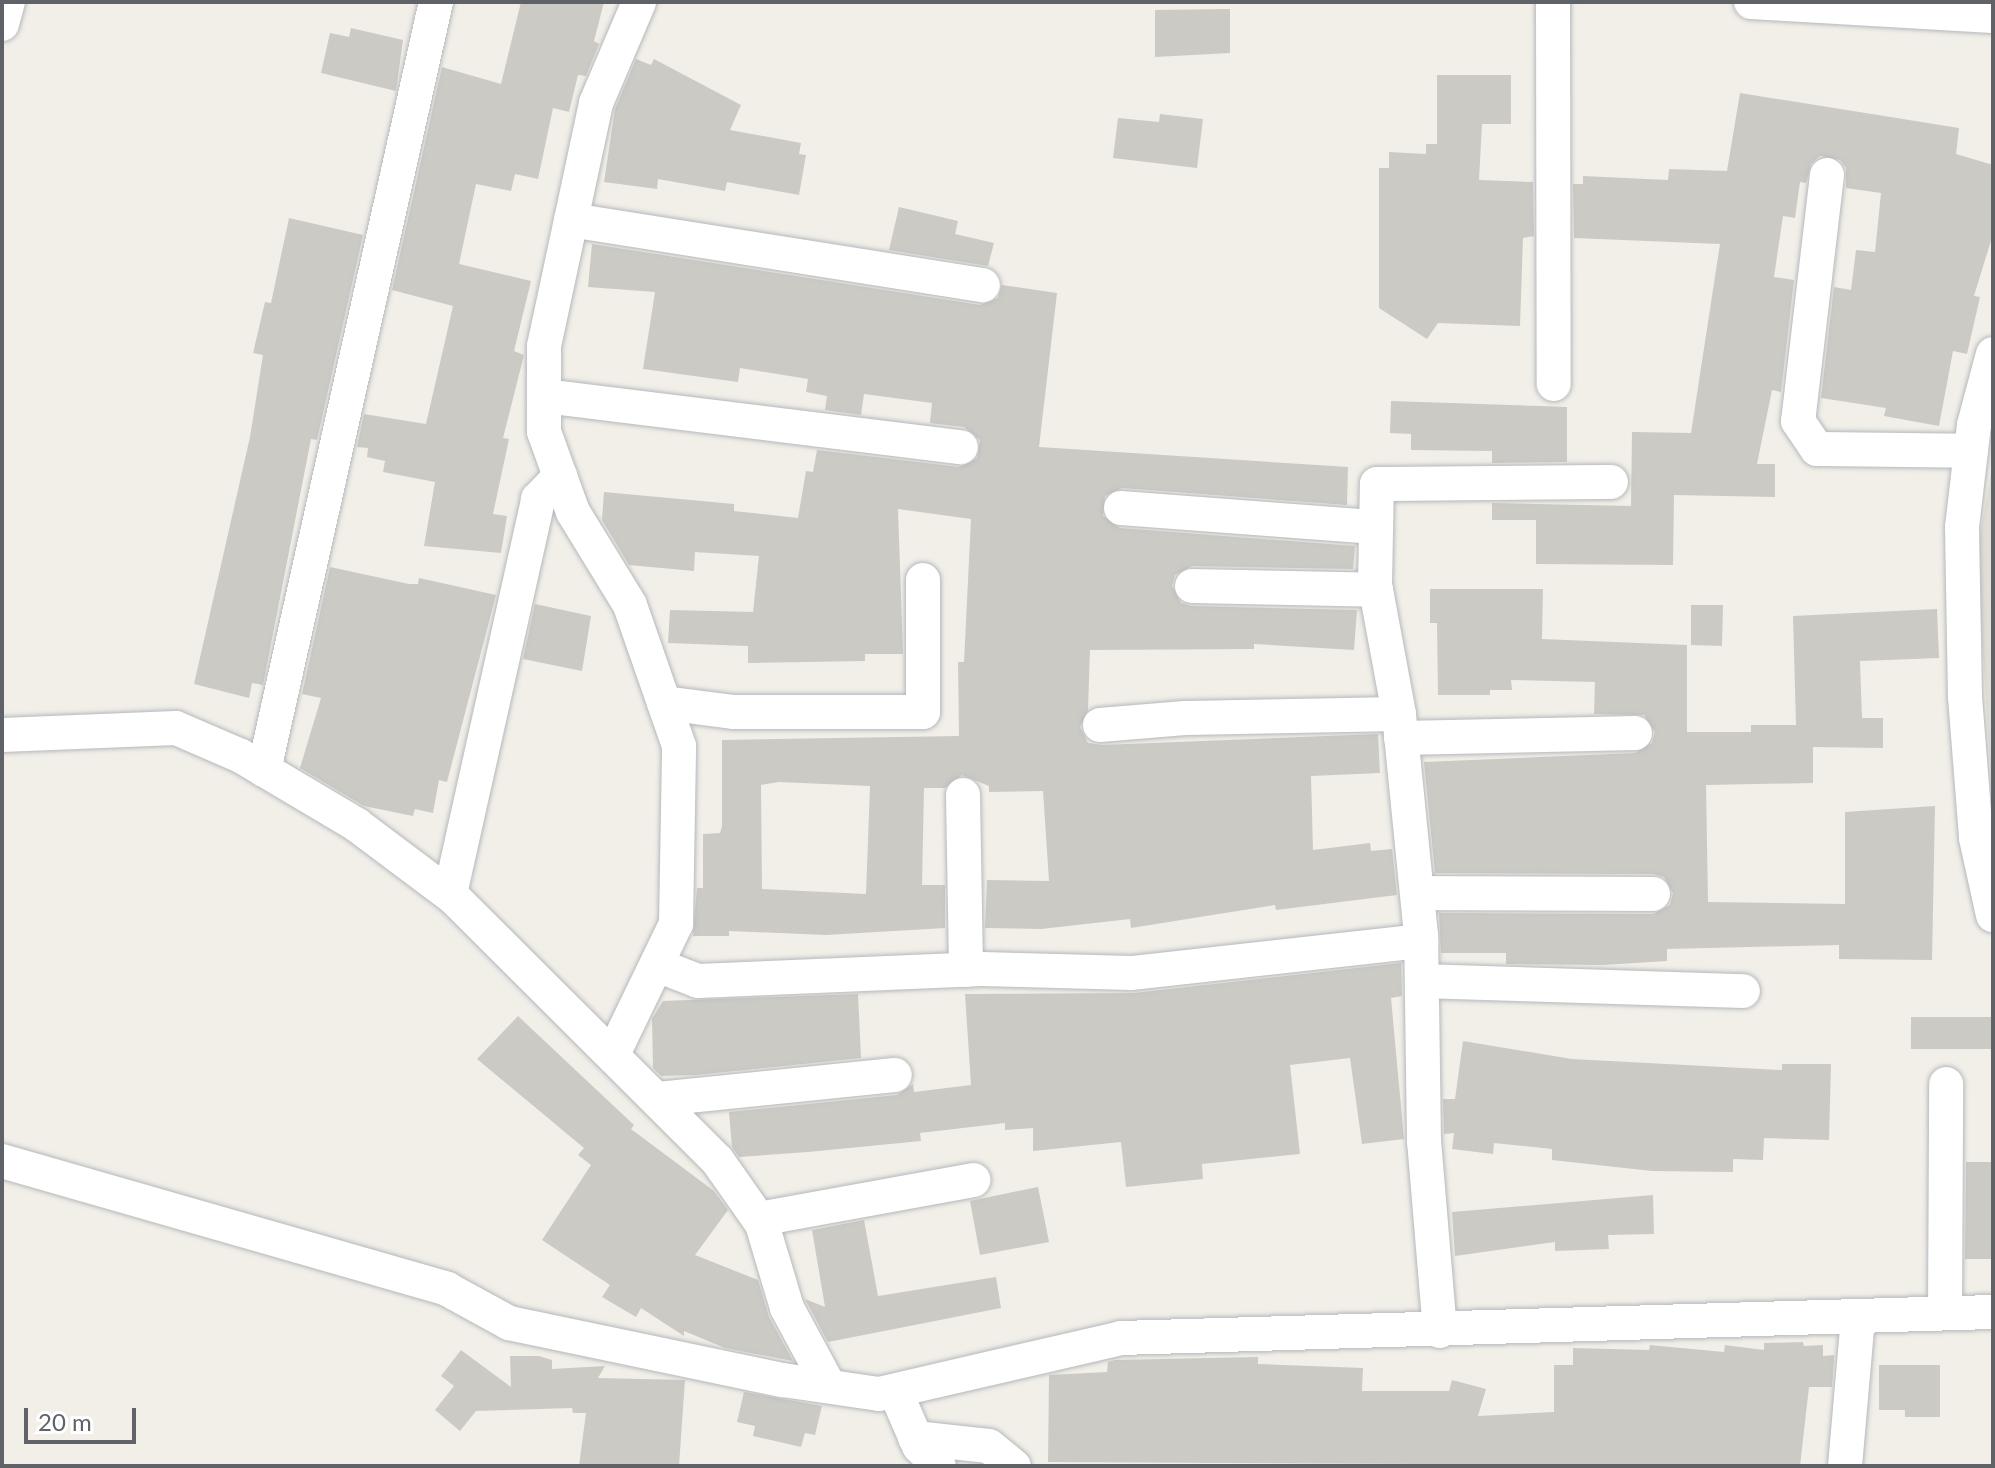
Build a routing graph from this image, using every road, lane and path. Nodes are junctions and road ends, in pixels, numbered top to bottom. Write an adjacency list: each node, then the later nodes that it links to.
1 (8, 2): 7 (street)
2 (436, 2): 28 (street)
3 (639, 2): 9 (street)
4 (1553, 2): 12 (street)
5 (1751, 2): 6 (street)
6 (1993, 16)
7 (2, 24)
8 (1827, 175): 15 (street)
9 (571, 220): 10 (street); 13 (street)
10 (983, 285)
11 (1993, 354): 15 (street)
12 (1554, 384)
13 (544, 396): 14 (street); 16 (street)
14 (961, 447)
15 (1971, 451): 33 (street)
16 (560, 476): 23 (street); 31 (street)
17 (1611, 482): 19 (street)
18 (1121, 508): 19 (street)
19 (1375, 527): 22 (street)
20 (923, 580): 23 (street)
21 (1192, 586): 22 (street)
22 (1376, 590): 25 (street)
23 (664, 703): 35 (street)
24 (1100, 725): 25 (street)
25 (1400, 726): 26 (street); 30 (street)
26 (1635, 733)
27 (2, 735): 28 (street)
28 (264, 770): 31 (street)
29 (963, 795): 36 (street)
30 (1417, 893): 32 (street); 34 (street)
31 (450, 894): 39 (street)
32 (1653, 894)
33 (1993, 915)
34 (1421, 941): 36 (street); 37 (street)
35 (657, 965): 36 (street); 39 (street)
36 (966, 970)
37 (1422, 981): 38 (street); 49 (street)
38 (1743, 991)
39 (614, 1052): 42 (street)
40 (895, 1075): 42 (street)
41 (1946, 1084): 47 (street)
42 (658, 1099): 45 (street)
43 (2, 1161): 50 (street)
44 (973, 1180): 45 (street)
45 (759, 1219): 50 (street)
46 (1993, 1312): 47 (street)
47 (1945, 1313): 48 (street)
48 (1858, 1317): 49 (street); 54 (street)
49 (1440, 1331): 51 (street)
50 (828, 1384): 51 (street)
51 (896, 1393): 52 (street)
52 (927, 1457): 53 (street)
53 (1014, 1466)
54 (1845, 1466)

